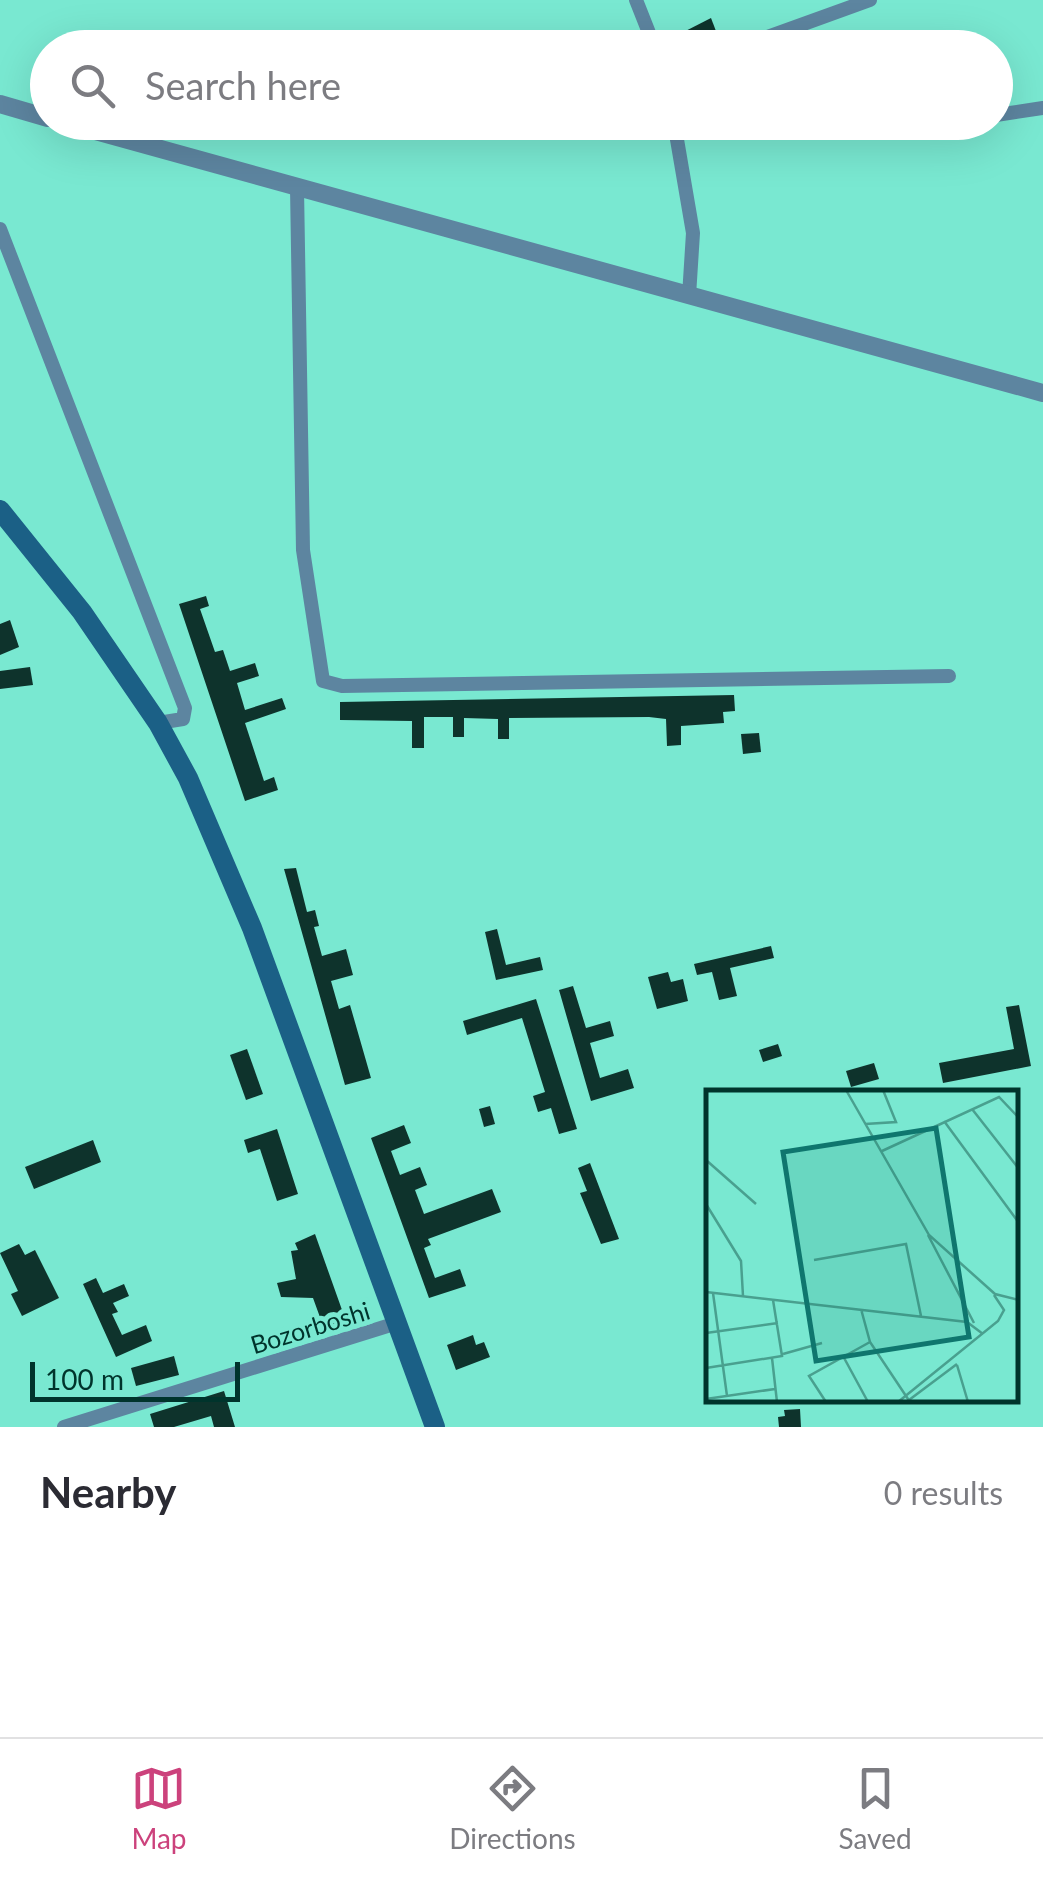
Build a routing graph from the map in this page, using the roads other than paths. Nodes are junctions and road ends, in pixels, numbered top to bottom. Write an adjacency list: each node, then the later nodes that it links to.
1 (636, 0): 3 (street)
2 (865, 1): 4 (street)
3 (648, 30)
4 (785, 30)
5 (0, 104): 8 (street)
6 (1043, 108): 7 (street)
7 (1013, 112)
8 (30, 113)
9 (127, 140): 11 (street)
10 (677, 140): 13 (street)
11 (297, 188): 13 (street); 16 (street)
12 (0, 229): 17 (street)
13 (689, 296): 14 (street)
14 (1043, 392)
15 (0, 510): 17 (main road)
16 (949, 676)
17 (158, 723): 18 (main road)
18 (397, 1324): 19 (street, Bozorboshi); 20 (main road)
19 (64, 1427)
20 (435, 1427)

